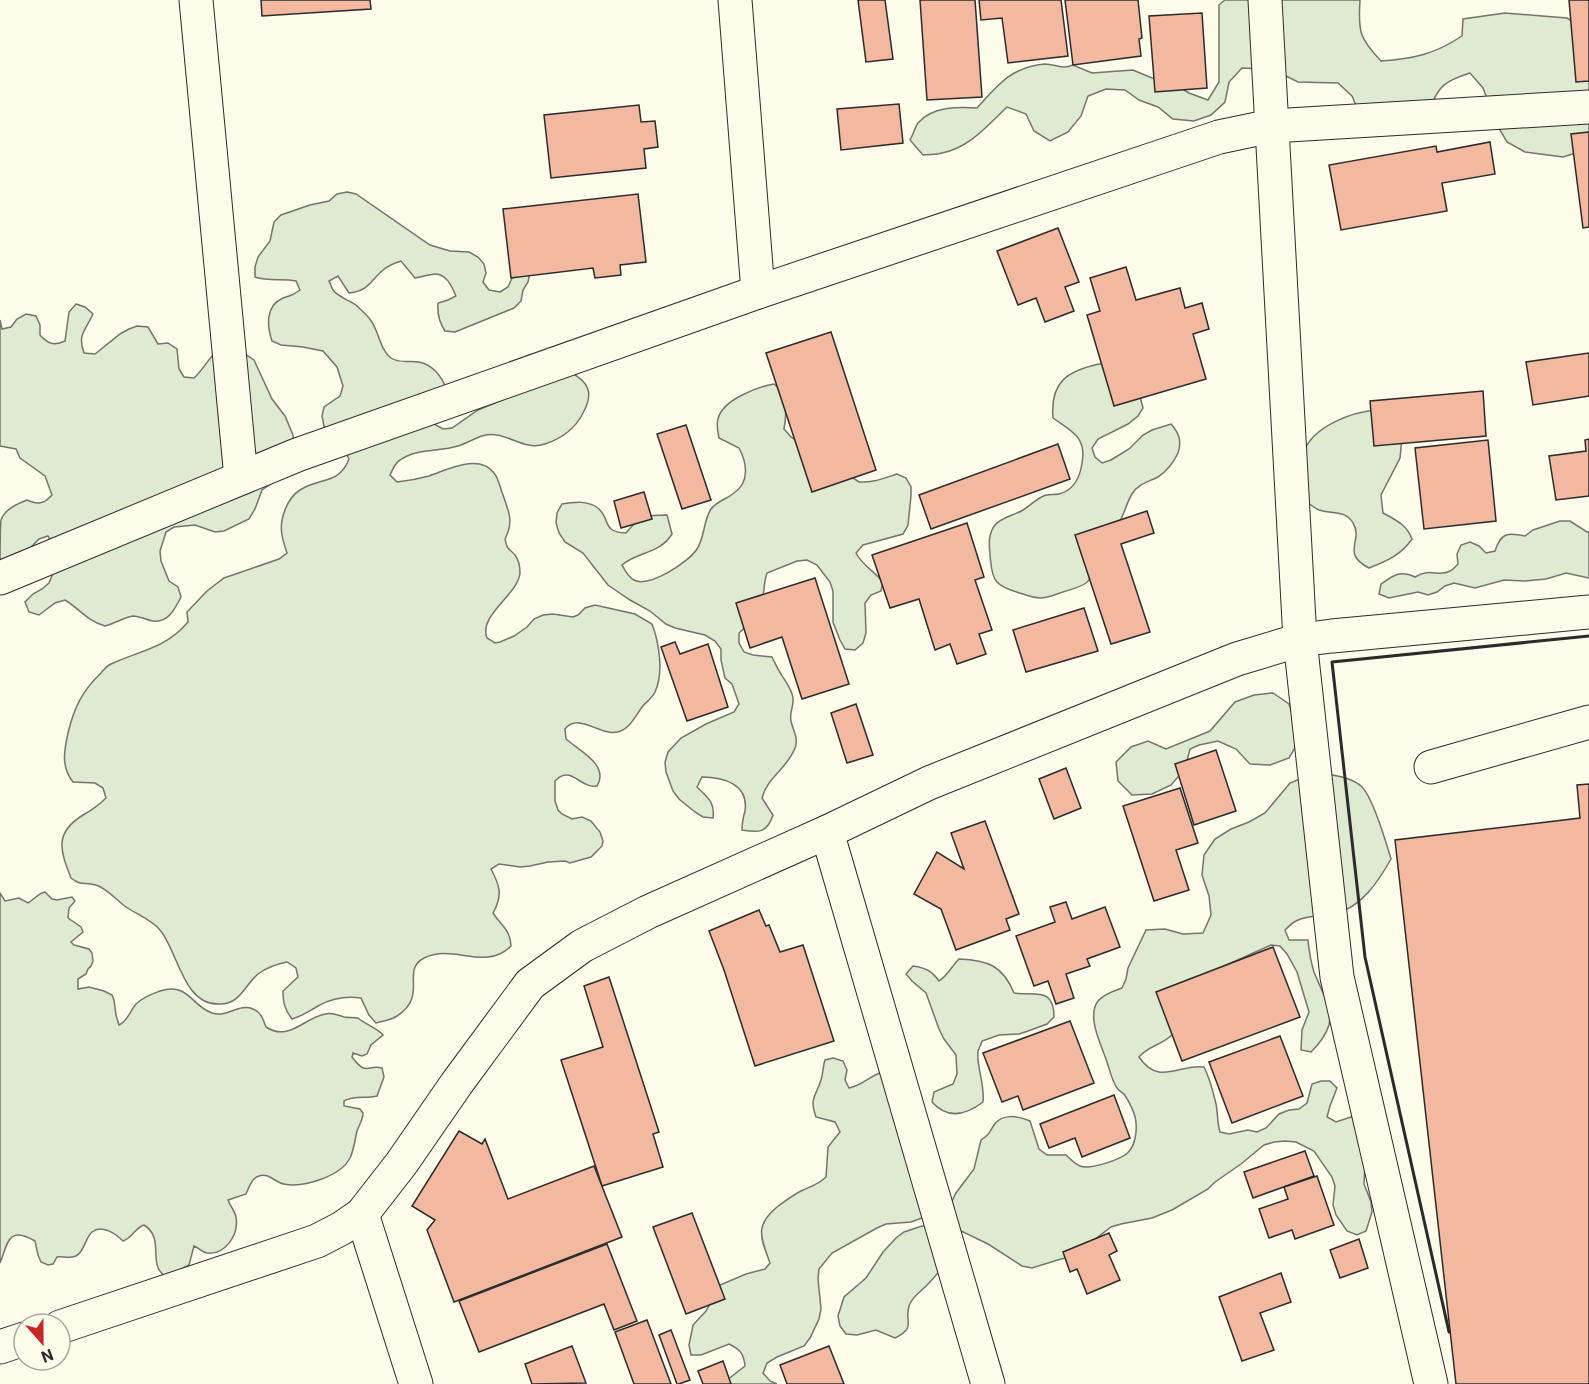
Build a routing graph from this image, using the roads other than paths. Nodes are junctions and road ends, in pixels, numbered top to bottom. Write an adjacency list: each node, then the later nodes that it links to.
1 (196, 0): 7 (street)
2 (735, 0): 6 (street)
3 (1265, 0): 5 (street)
4 (1589, 106): 5 (street)
5 (1272, 126): 6 (street); 10 (street)
6 (758, 292): 7 (street)
7 (241, 478): 8 (street)
8 (0, 578)
9 (1589, 612): 10 (street)
10 (1300, 640): 13 (street); 18 (street)
11 (1589, 722): 12 (street)
12 (1431, 767)
13 (827, 832): 14 (street); 17 (street)
14 (362, 1214): 15 (street); 16 (street)
15 (72, 1323)
16 (416, 1384)
17 (988, 1384)
18 (1431, 1384)

